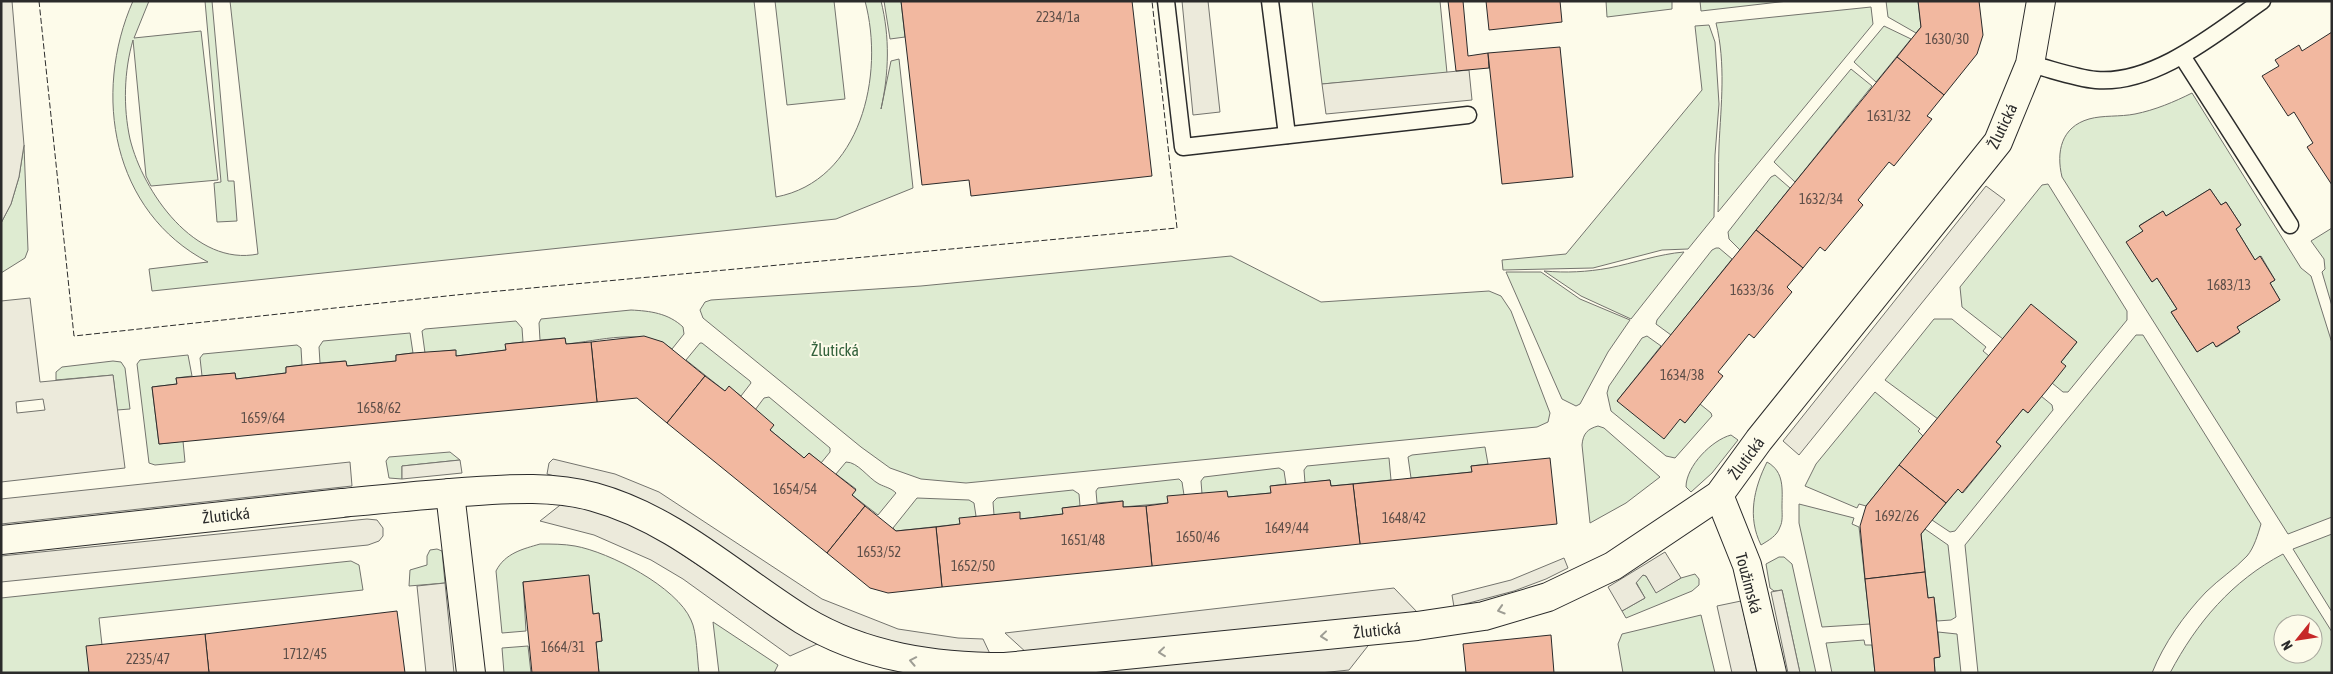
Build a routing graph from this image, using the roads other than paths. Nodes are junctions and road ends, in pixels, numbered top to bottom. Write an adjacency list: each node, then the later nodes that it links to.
1 (1166, 1): 8 (lane)
2 (1270, 1): 8 (lane)
3 (2041, 1): 6 (street, Žlutická)
4 (2262, 1): 5 (lane)
5 (2182, 56): 6 (lane); 9 (lane)
6 (2030, 64): 11 (street, Žlutická)
7 (1468, 115): 8 (lane)
8 (1286, 135)
9 (2290, 225)
10 (450, 493): 11 (street, Žlutická, one-way to 10); 12 (street, Žlutická); 13 (street)
11 (1719, 495): 14 (street, Toužimská)
12 (1, 540)
13 (471, 673)
14 (1772, 673)

